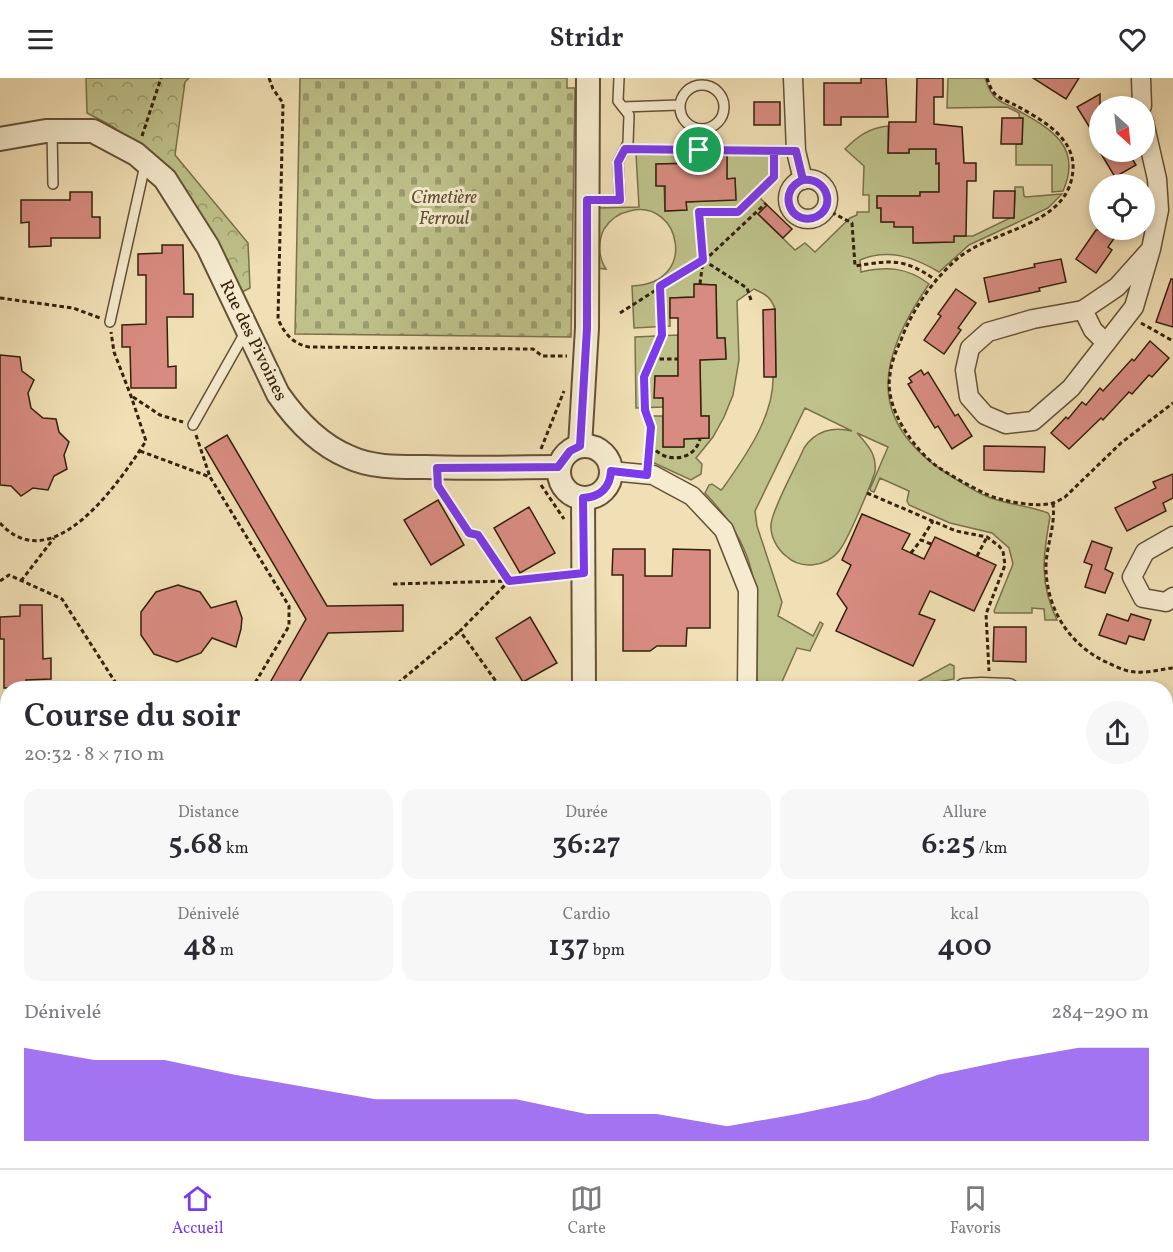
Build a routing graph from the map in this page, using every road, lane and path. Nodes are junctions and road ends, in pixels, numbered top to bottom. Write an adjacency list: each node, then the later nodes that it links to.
1 (161, 78): 15 (path)
2 (269, 78): 36 (path)
3 (588, 78): 19 (street)
4 (619, 78): 9 (lane)
5 (793, 78): 14 (street)
6 (1141, 78): 7 (street)
7 (1142, 96)
8 (679, 105): 8 (lane); 9 (lane)
9 (623, 107): 12 (lane)
10 (52, 131): 11 (street, Rue des Pivoines); 15 (street, Rue des Pivoines); 18 (lane)
11 (0, 139)
12 (625, 149): 13 (path); 19 (lane)
13 (774, 151): 14 (path); 23 (path)
14 (796, 151): 17 (street)
15 (141, 158): 32 (lane); 33 (street, Rue des Pivoines)
16 (1153, 162): 22 (street)
17 (803, 180): 21 (street); 21 (street)
18 (53, 184)
19 (587, 200): 44 (street)
20 (766, 203): 23 (path)
21 (825, 209): 24 (path)
22 (1151, 249): 29 (street); 31 (street)
23 (703, 261): 25 (path); 26 (path); 28 (path)
24 (936, 280)
25 (699, 284)
26 (660, 286): 30 (path); 37 (path)
27 (0, 298): 32 (path)
28 (751, 300)
29 (1083, 310): 35 (street); 35 (street)
30 (621, 314)
31 (1128, 315): 34 (path); 35 (street)
32 (110, 322): 39 (path)
33 (247, 329): 40 (lane); 47 (street, Rue des Pivoines)
34 (1173, 341)
35 (1106, 343)
36 (573, 356)
37 (652, 359): 38 (path); 43 (path)
38 (678, 359)
39 (132, 396): 40 (path); 45 (path)
40 (193, 425): 50 (path)
41 (550, 429): 46 (path)
42 (700, 439): 43 (path)
43 (651, 443): 49 (path)
44 (580, 446): 46 (street); 48 (street)
45 (140, 451): 50 (path); 59 (path)
46 (549, 467): 47 (street, Rue des Pivoines); 52 (street); 56 (path)
47 (437, 468): 67 (path)
48 (611, 471): 49 (street); 52 (street)
49 (647, 475): 78 (street)
50 (210, 477): 74 (path)
51 (867, 493): 54 (path)
52 (583, 498): 64 (street)
53 (1053, 503): 71 (path)
54 (933, 521): 58 (path); 60 (path)
55 (0, 523): 59 (path)
56 (566, 523)
57 (1173, 536): 69 (street)
58 (987, 537): 63 (path); 72 (path)
59 (54, 538): 66 (path)
60 (921, 540): 61 (path); 62 (path)
61 (931, 544)
62 (911, 554)
63 (977, 556)
64 (572, 570): 67 (path); 77 (street)
65 (0, 581): 66 (path)
66 (21, 581): 73 (path)
67 (509, 581): 68 (path); 70 (path)
68 (393, 584)
69 (1173, 597)
70 (460, 631): 75 (path); 76 (path)
71 (1173, 668)
72 (989, 676)
73 (115, 681)
74 (256, 681)
75 (400, 681)
76 (496, 681)
77 (583, 681)
78 (739, 681)

